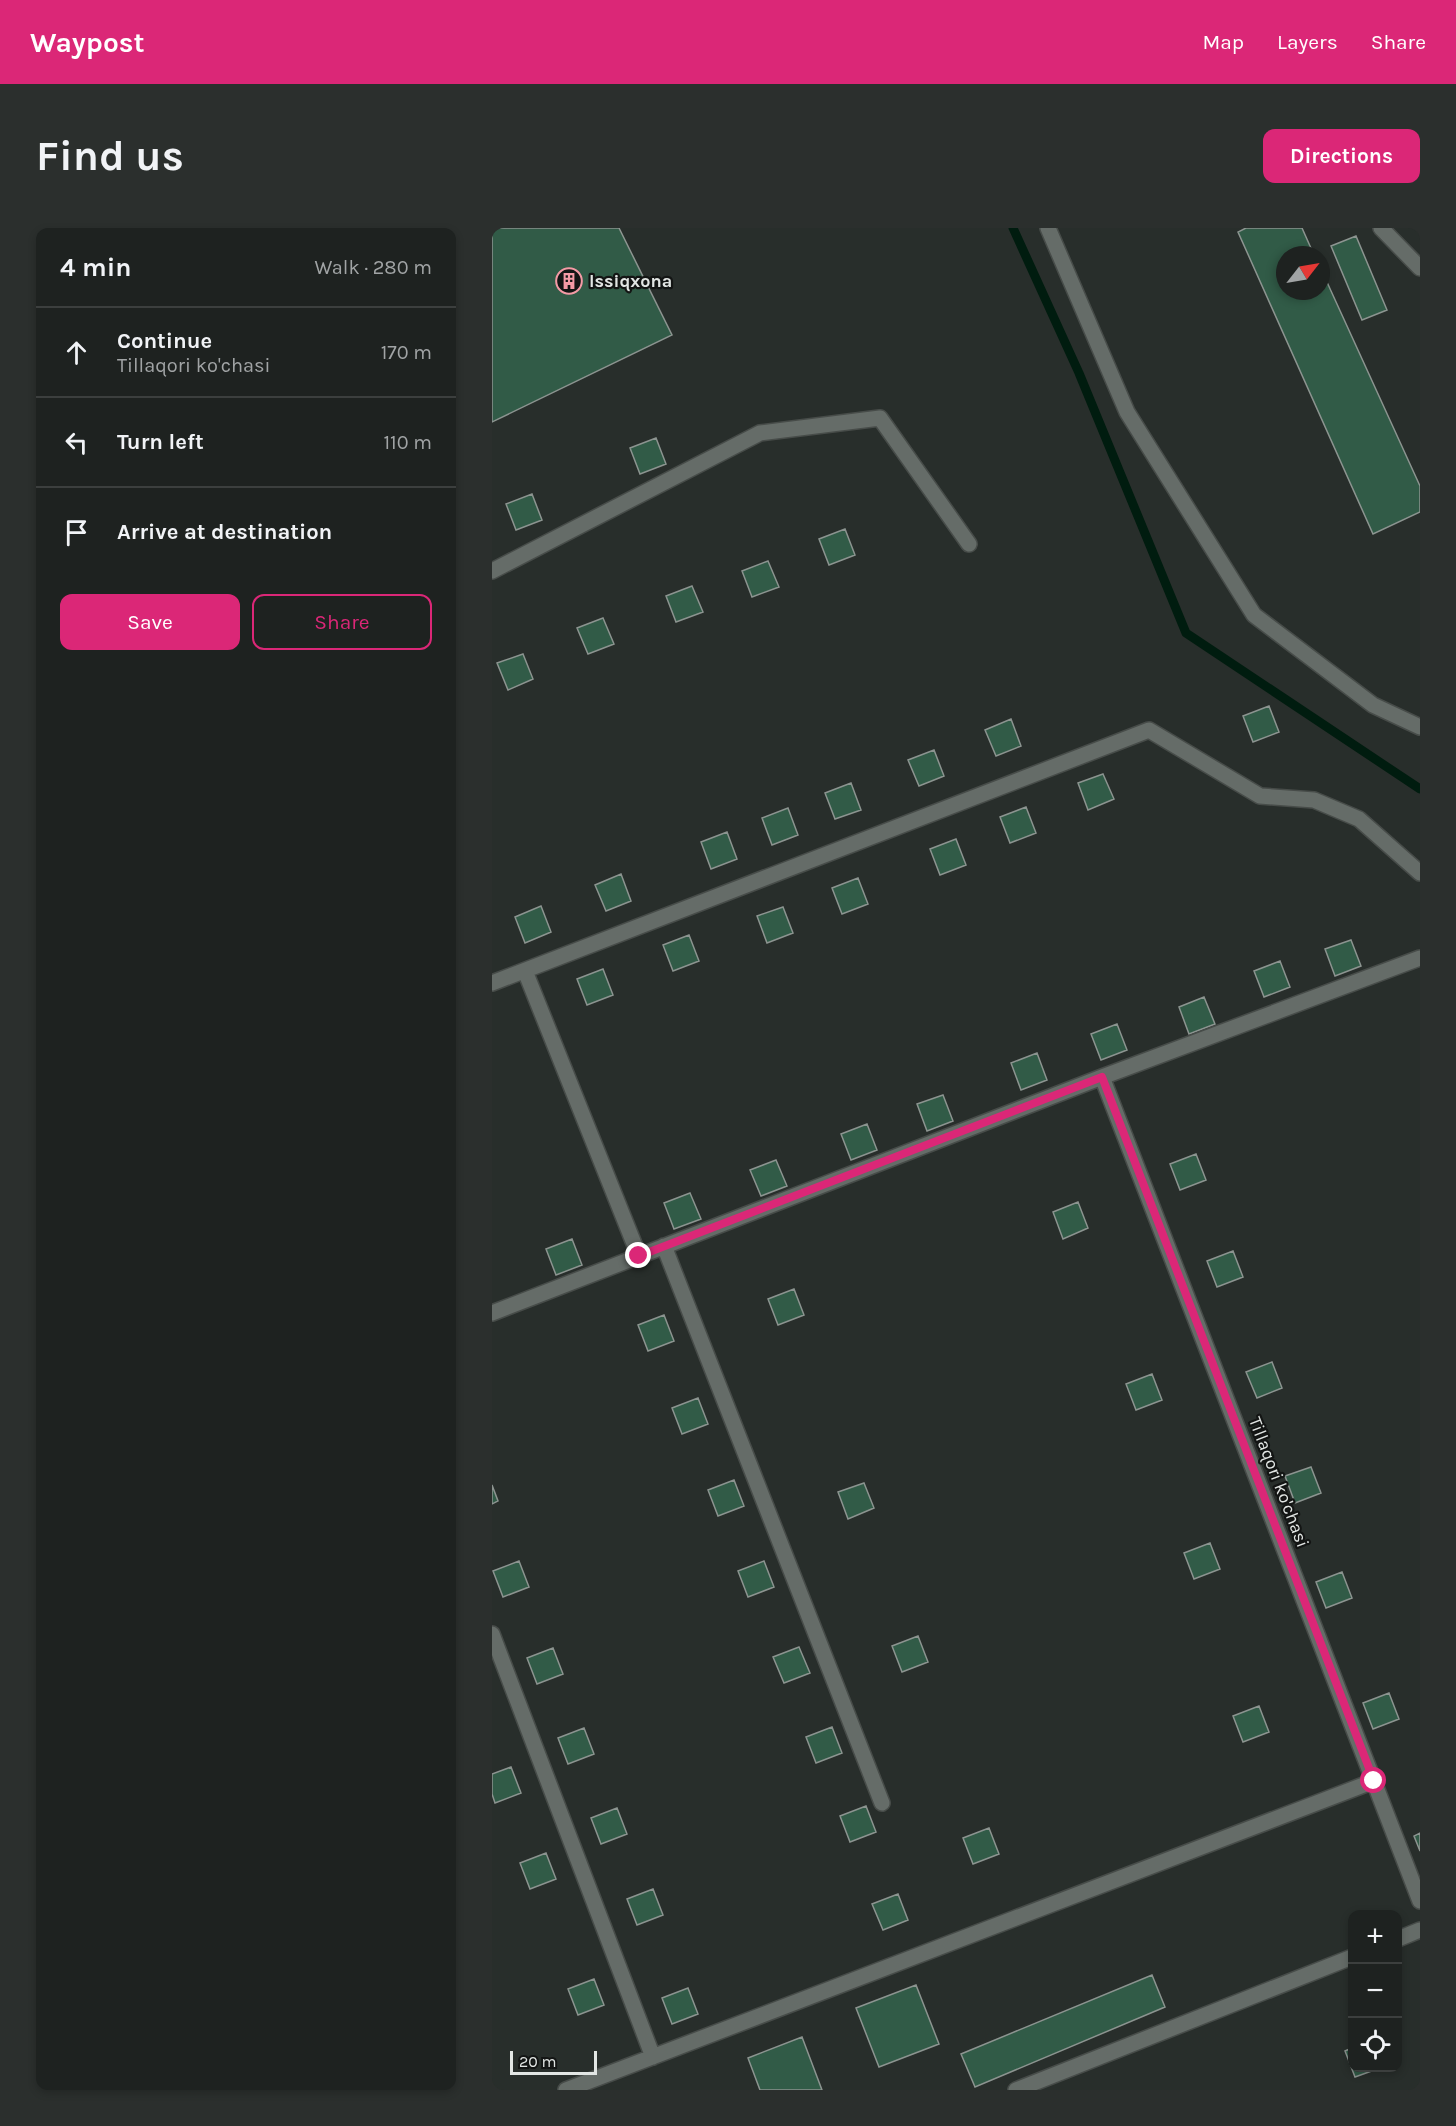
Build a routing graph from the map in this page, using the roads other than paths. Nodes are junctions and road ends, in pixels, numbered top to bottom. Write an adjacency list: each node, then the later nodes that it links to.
1 (1048, 228): 6 (street)
2 (1381, 228): 3 (street)
3 (1420, 268)
4 (969, 544): 5 (street)
5 (492, 572)
6 (1420, 727)
7 (1420, 873): 9 (street)
8 (1420, 958): 11 (street)
9 (525, 970): 10 (street); 13 (street)
10 (492, 983)
11 (1102, 1077): 12 (street); 16 (street, Tillaqori ko'chasi)
12 (664, 1246): 13 (street); 17 (street)
13 (639, 1256): 14 (street)
14 (492, 1313)
15 (492, 1634): 22 (street)
16 (1374, 1781): 18 (street, Tillaqori ko'chasi); 22 (street)
17 (882, 1803)
18 (1420, 1901)
19 (1420, 1930): 20 (street)
20 (1402, 1937)
21 (1348, 1959): 24 (street)
22 (653, 2057): 23 (street)
23 (566, 2090)
24 (1017, 2090)

